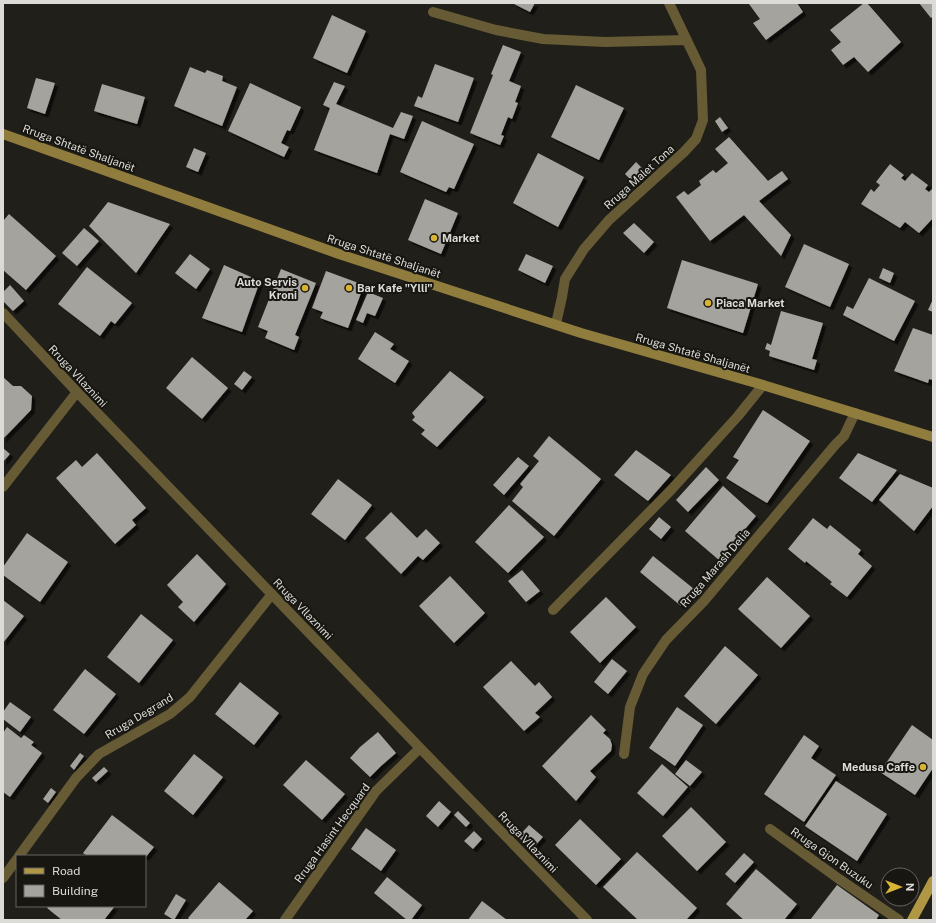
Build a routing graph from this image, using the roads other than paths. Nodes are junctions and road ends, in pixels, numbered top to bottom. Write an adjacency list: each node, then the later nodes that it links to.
1 (669, 3): 3 (street, Rruga Malet Tona)
2 (433, 12): 3 (street)
3 (687, 40): 6 (street, Rruga Malet Tona)
4 (3, 134): 6 (main road, Rruga Shtatë Shaljanët)
5 (3, 313): 8 (street, Rruga Vllaznimi)
6 (556, 324): 7 (main road, Rruga Shtatë Shaljanët)
7 (763, 385): 9 (main road, Rruga Shtatë Shaljanët); 13 (street)
8 (77, 392): 11 (street); 12 (street, Rruga Vllaznimi)
9 (855, 413): 10 (main road, Rruga Shtatë Shaljanët); 15 (street, Rruga Marash Delia)
10 (933, 437)
11 (3, 487)
12 (272, 594): 14 (street, Rruga Vllaznimi); 17 (street, Rruga Degrand)
13 (553, 610)
14 (420, 748): 21 (street, Rruga Hasint Hecquard); 22 (street, Rruga Vllaznimi)
15 (624, 754)
16 (770, 829): 23 (street, Rruga Gjon Buzuku)
17 (20, 855)
18 (16, 860): 19 (street)
19 (3, 878)
20 (933, 881): 24 (main road)
21 (285, 920)
22 (587, 920)
23 (899, 920)
24 (912, 920)

